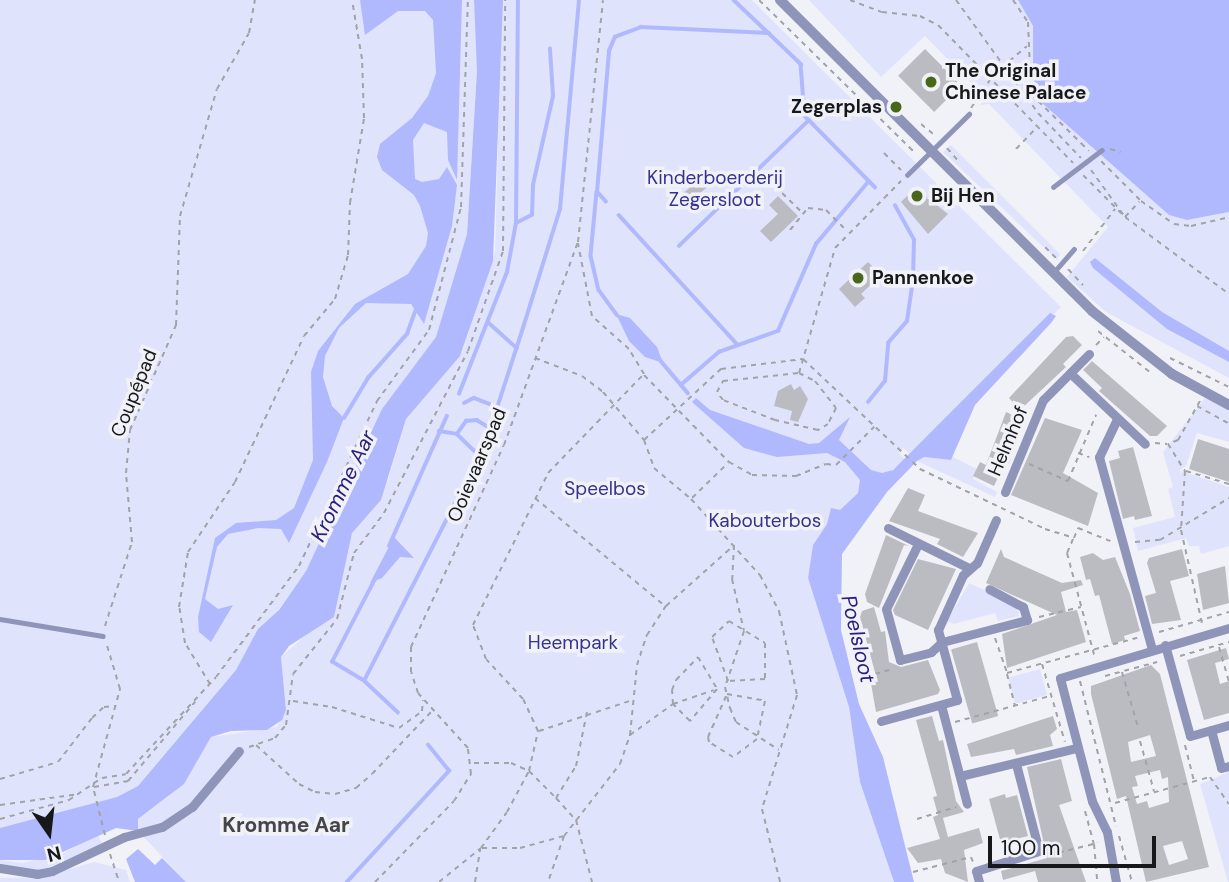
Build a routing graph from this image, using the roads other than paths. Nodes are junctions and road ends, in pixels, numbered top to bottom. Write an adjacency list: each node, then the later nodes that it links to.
1 (780, 0): 3 (street)
2 (969, 114): 3 (lane)
3 (931, 150): 5 (lane); 8 (street)
4 (1102, 150): 6 (lane)
5 (907, 175)
6 (1054, 187)
7 (1074, 249): 8 (lane)
8 (1053, 273): 11 (street)
9 (1089, 354): 10 (street, Helmhof)
10 (1070, 373): 12 (street); 14 (street, Helmhof)
11 (1229, 405)
12 (1117, 419): 13 (street); 25 (street)
13 (1145, 444)
14 (1005, 492)
15 (996, 520): 18 (street)
16 (888, 528): 17 (street)
17 (918, 544): 18 (street); 23 (street)
18 (969, 568): 23 (street)
19 (989, 589): 23 (street)
20 (0, 619): 22 (lane)
21 (1229, 628): 24 (street)
22 (103, 636)
23 (942, 642): 26 (street)
24 (1165, 645): 25 (street); 29 (street)
25 (1152, 649): 30 (street)
26 (941, 705): 27 (street); 34 (street)
27 (881, 721)
28 (1229, 725): 29 (street)
29 (1211, 730): 33 (street)
30 (1072, 749): 32 (street); 38 (street)
31 (239, 751): 36 (street)
32 (1016, 764): 34 (street); 37 (street)
33 (1229, 766)
34 (960, 776): 35 (street)
35 (968, 804)
36 (0, 868)
37 (979, 882)
38 (1116, 882)

